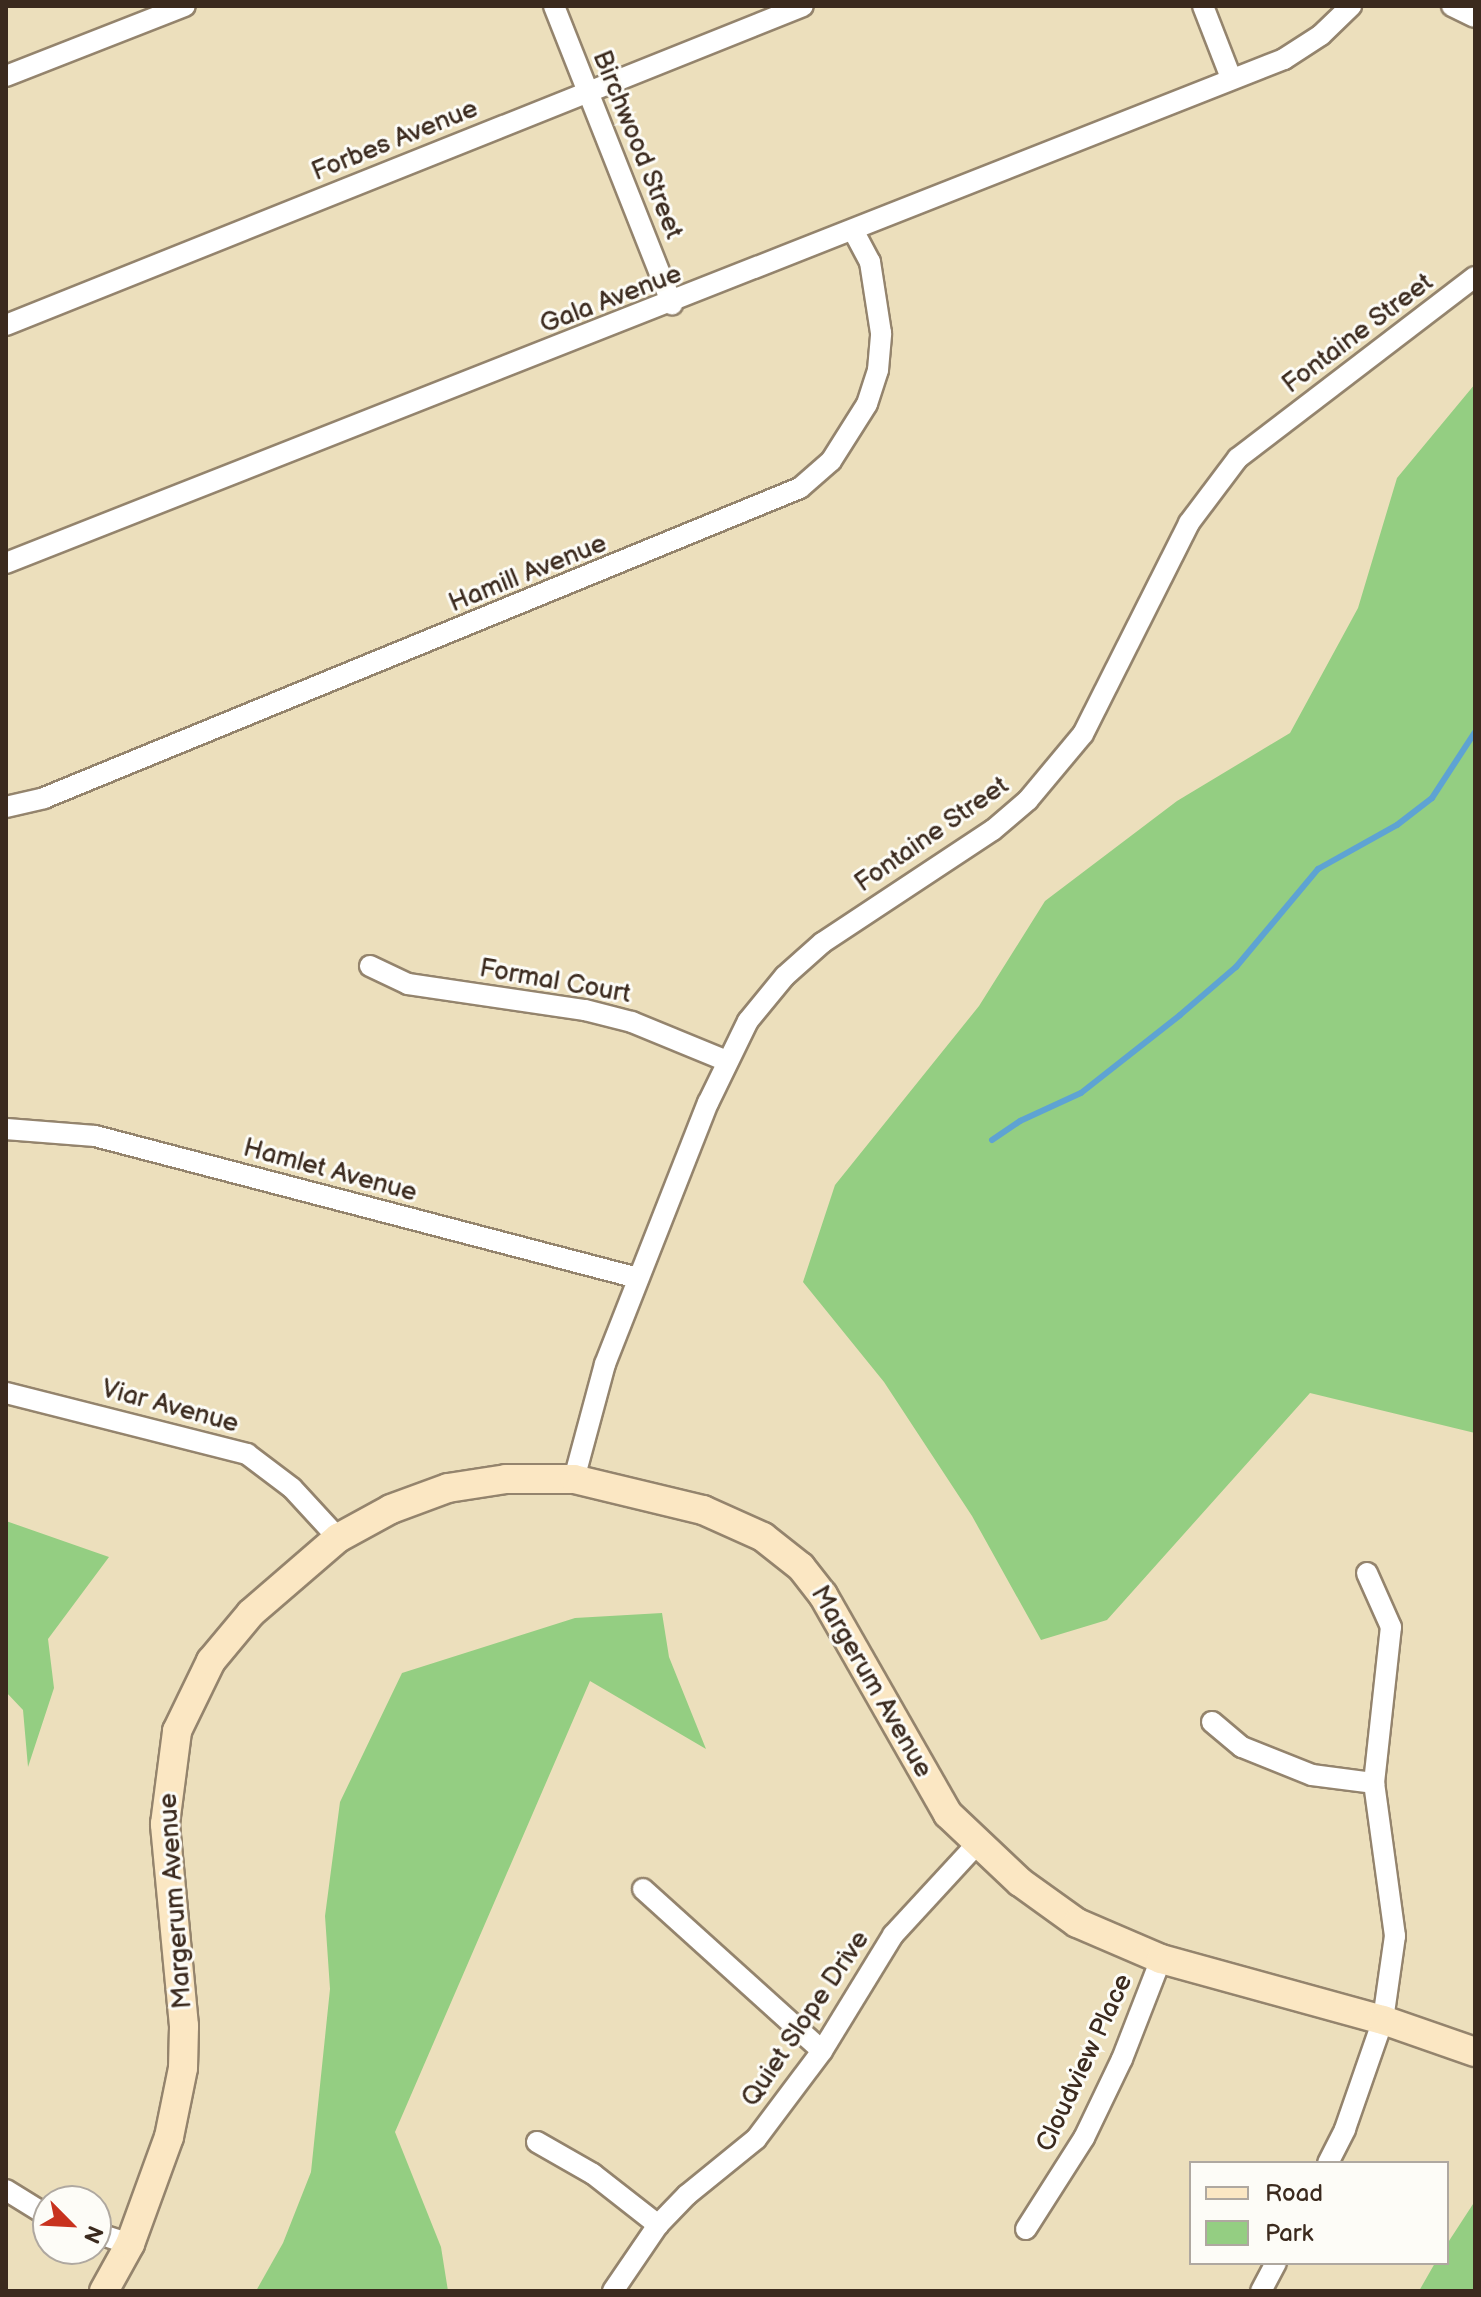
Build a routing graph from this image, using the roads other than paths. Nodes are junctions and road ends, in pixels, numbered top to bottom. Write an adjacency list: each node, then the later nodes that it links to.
1 (185, 6): 8 (street)
2 (554, 6): 10 (street, Birchwood Street)
3 (803, 6): 10 (street, Forbes Avenue)
4 (1203, 6): 9 (street)
5 (1351, 6): 9 (street, Gala Avenue)
6 (1452, 6): 7 (street)
7 (1475, 17)
8 (6, 76)
9 (1231, 78): 11 (street, Gala Avenue)
10 (588, 91): 13 (street, Birchwood Street); 14 (street, Forbes Avenue)
11 (854, 232): 13 (street, Gala Avenue); 16 (street, Hamill Avenue)
12 (1475, 277): 18 (street, Fontaine Street)
13 (672, 304): 15 (street, Gala Avenue)
14 (6, 325)
15 (6, 563)
16 (6, 807)
17 (370, 966): 18 (street, Formal Court)
18 (727, 1061): 20 (street, Fontaine Street)
19 (6, 1129): 20 (street, Hamlet Avenue)
20 (638, 1278): 22 (street, Fontaine Street)
21 (6, 1393): 23 (street, Viar Avenue)
22 (574, 1479): 23 (street, Margerum Avenue); 27 (street, Margerum Avenue)
23 (338, 1538): 40 (street, Margerum Avenue)
24 (1367, 1573): 26 (street)
25 (1212, 1722): 26 (street)
26 (1374, 1783): 30 (street)
27 (977, 1844): 29 (street, Margerum Avenue); 31 (street, Quiet Slope Drive)
28 (643, 1889): 31 (street)
29 (1161, 1959): 30 (street, Margerum Avenue); 38 (street, Cloudview Place)
30 (1383, 2020): 32 (street, Margerum Avenue); 34 (street)
31 (822, 2051): 37 (street, Quiet Slope Drive)
32 (1475, 2052)
33 (537, 2142): 37 (street)
34 (1329, 2161)
35 (6, 2190): 36 (street)
36 (32, 2206)
37 (658, 2225): 43 (street, Quiet Slope Drive)
38 (1026, 2229)
39 (112, 2238): 40 (street)
40 (130, 2244): 42 (street, Margerum Avenue)
41 (1275, 2265): 44 (street)
42 (104, 2291)
43 (613, 2291)
44 (1261, 2291)

